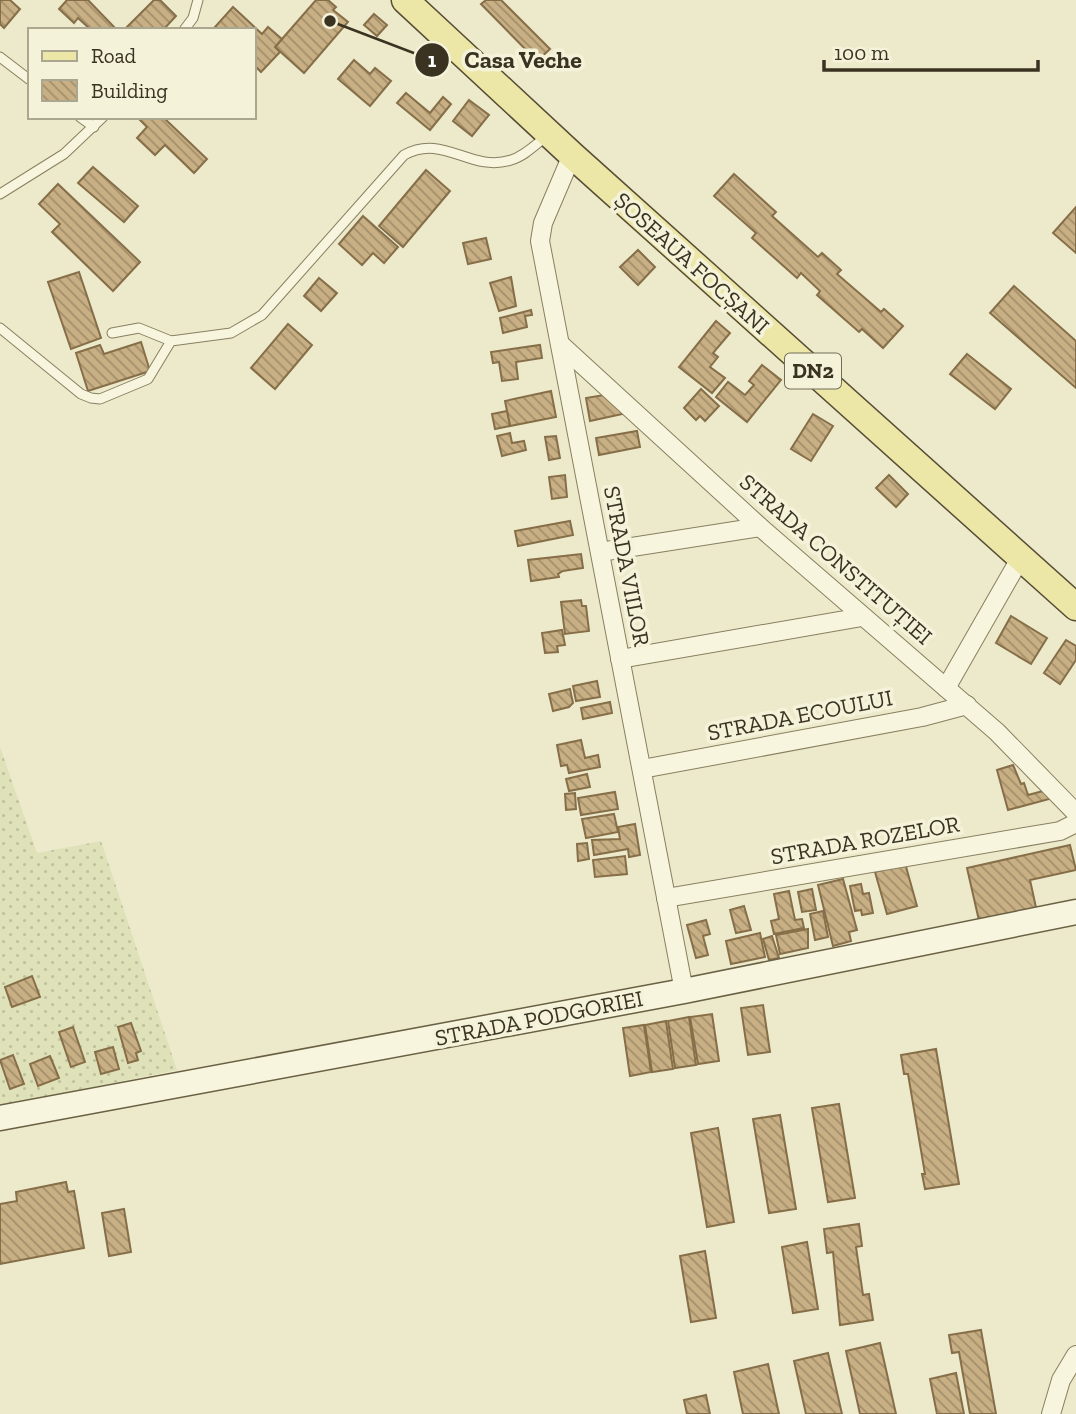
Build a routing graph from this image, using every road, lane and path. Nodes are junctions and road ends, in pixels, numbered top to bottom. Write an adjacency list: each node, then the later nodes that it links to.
1 (198, 0): 3 (lane)
2 (405, 0): 9 (main road, ȘOSEAUA FOCȘANI / DN2)
3 (186, 28)
4 (0, 57): 5 (lane)
5 (28, 78)
6 (83, 119): 8 (lane)
7 (101, 119): 8 (lane)
8 (94, 127): 11 (lane)
9 (550, 134): 10 (main road, ȘOSEAUA FOCȘANI / DN2); 14 (lane)
10 (572, 155): 15 (street, STRADA VIILOR); 18 (main road, ȘOSEAUA FOCȘANI / DN2)
11 (0, 194)
12 (0, 328): 14 (lane)
13 (112, 333): 14 (lane)
14 (172, 341)
15 (560, 344): 16 (street, STRADA CONSTITUȚIEI); 17 (street, STRADA VIILOR)
16 (760, 527): 17 (street); 20 (street, STRADA CONSTITUȚIEI)
17 (600, 552): 21 (street, STRADA VIILOR)
18 (1021, 557): 19 (main road, ȘOSEAUA FOCȘANI / DN2); 22 (street)
19 (1076, 607)
20 (862, 617): 21 (street); 22 (street, STRADA CONSTITUȚIEI)
21 (620, 659): 24 (street, STRADA VIILOR)
22 (947, 688): 23 (street, STRADA CONSTITUȚIEI)
23 (967, 705): 24 (street, STRADA ECOULUI); 25 (street, STRADA CONSTITUȚIEI)
24 (642, 769): 26 (street, STRADA VIILOR)
25 (1074, 821): 26 (street, STRADA ROZELOR)
26 (666, 898): 28 (street, STRADA VIILOR)
27 (1076, 912): 28 (street, STRADA PODGORIEI)
28 (684, 991): 29 (street, STRADA PODGORIEI)
29 (0, 1118)
30 (1076, 1354): 31 (street)
31 (1051, 1414)

